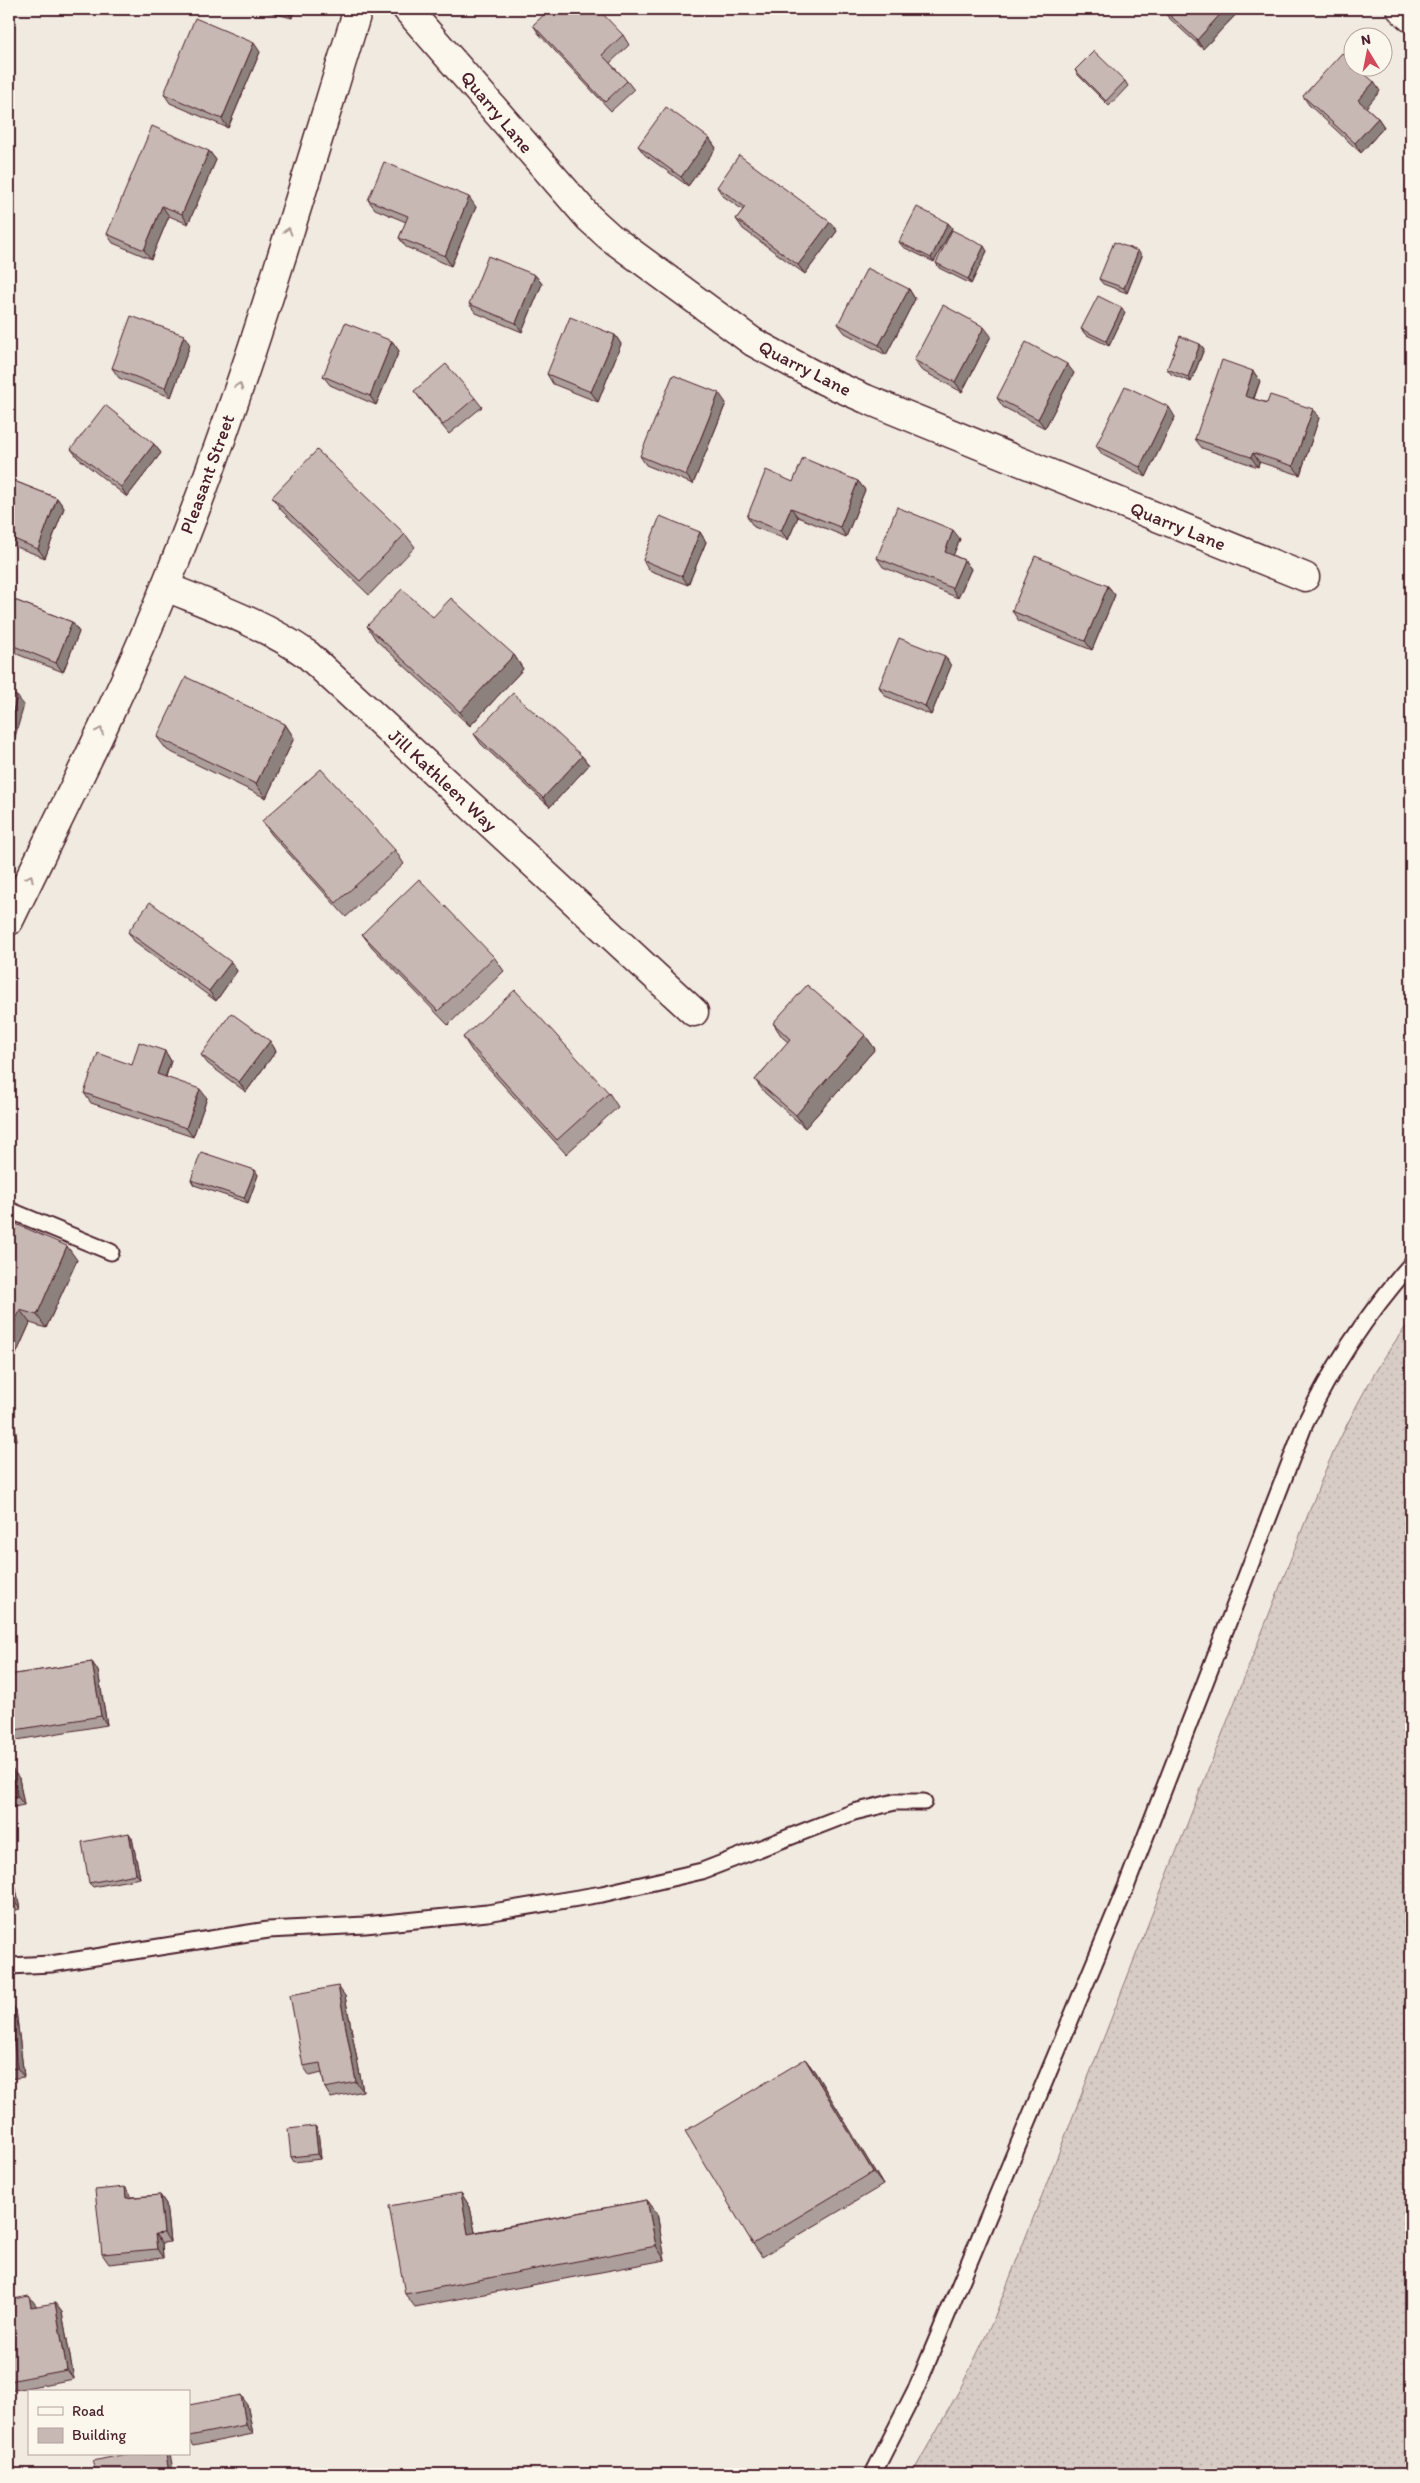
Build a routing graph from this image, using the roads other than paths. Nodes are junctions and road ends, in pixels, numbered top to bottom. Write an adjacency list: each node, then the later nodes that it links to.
1 (358, 9): 6 (street, Pleasant Street, one-way to 1)
2 (407, 9): 5 (street, Quarry Lane)
3 (1401, 9): 4 (street)
4 (1411, 18)
5 (1305, 578)
6 (166, 587): 7 (street, Pleasant Street, one-way to 6); 8 (street, Jill Kathleen Way)
7 (9, 922)
8 (694, 1012)
9 (9, 1210): 10 (lane)
10 (111, 1252)
11 (1411, 1264): 14 (lane)
12 (924, 1802): 13 (lane)
13 (9, 1966)
14 (873, 2474)

